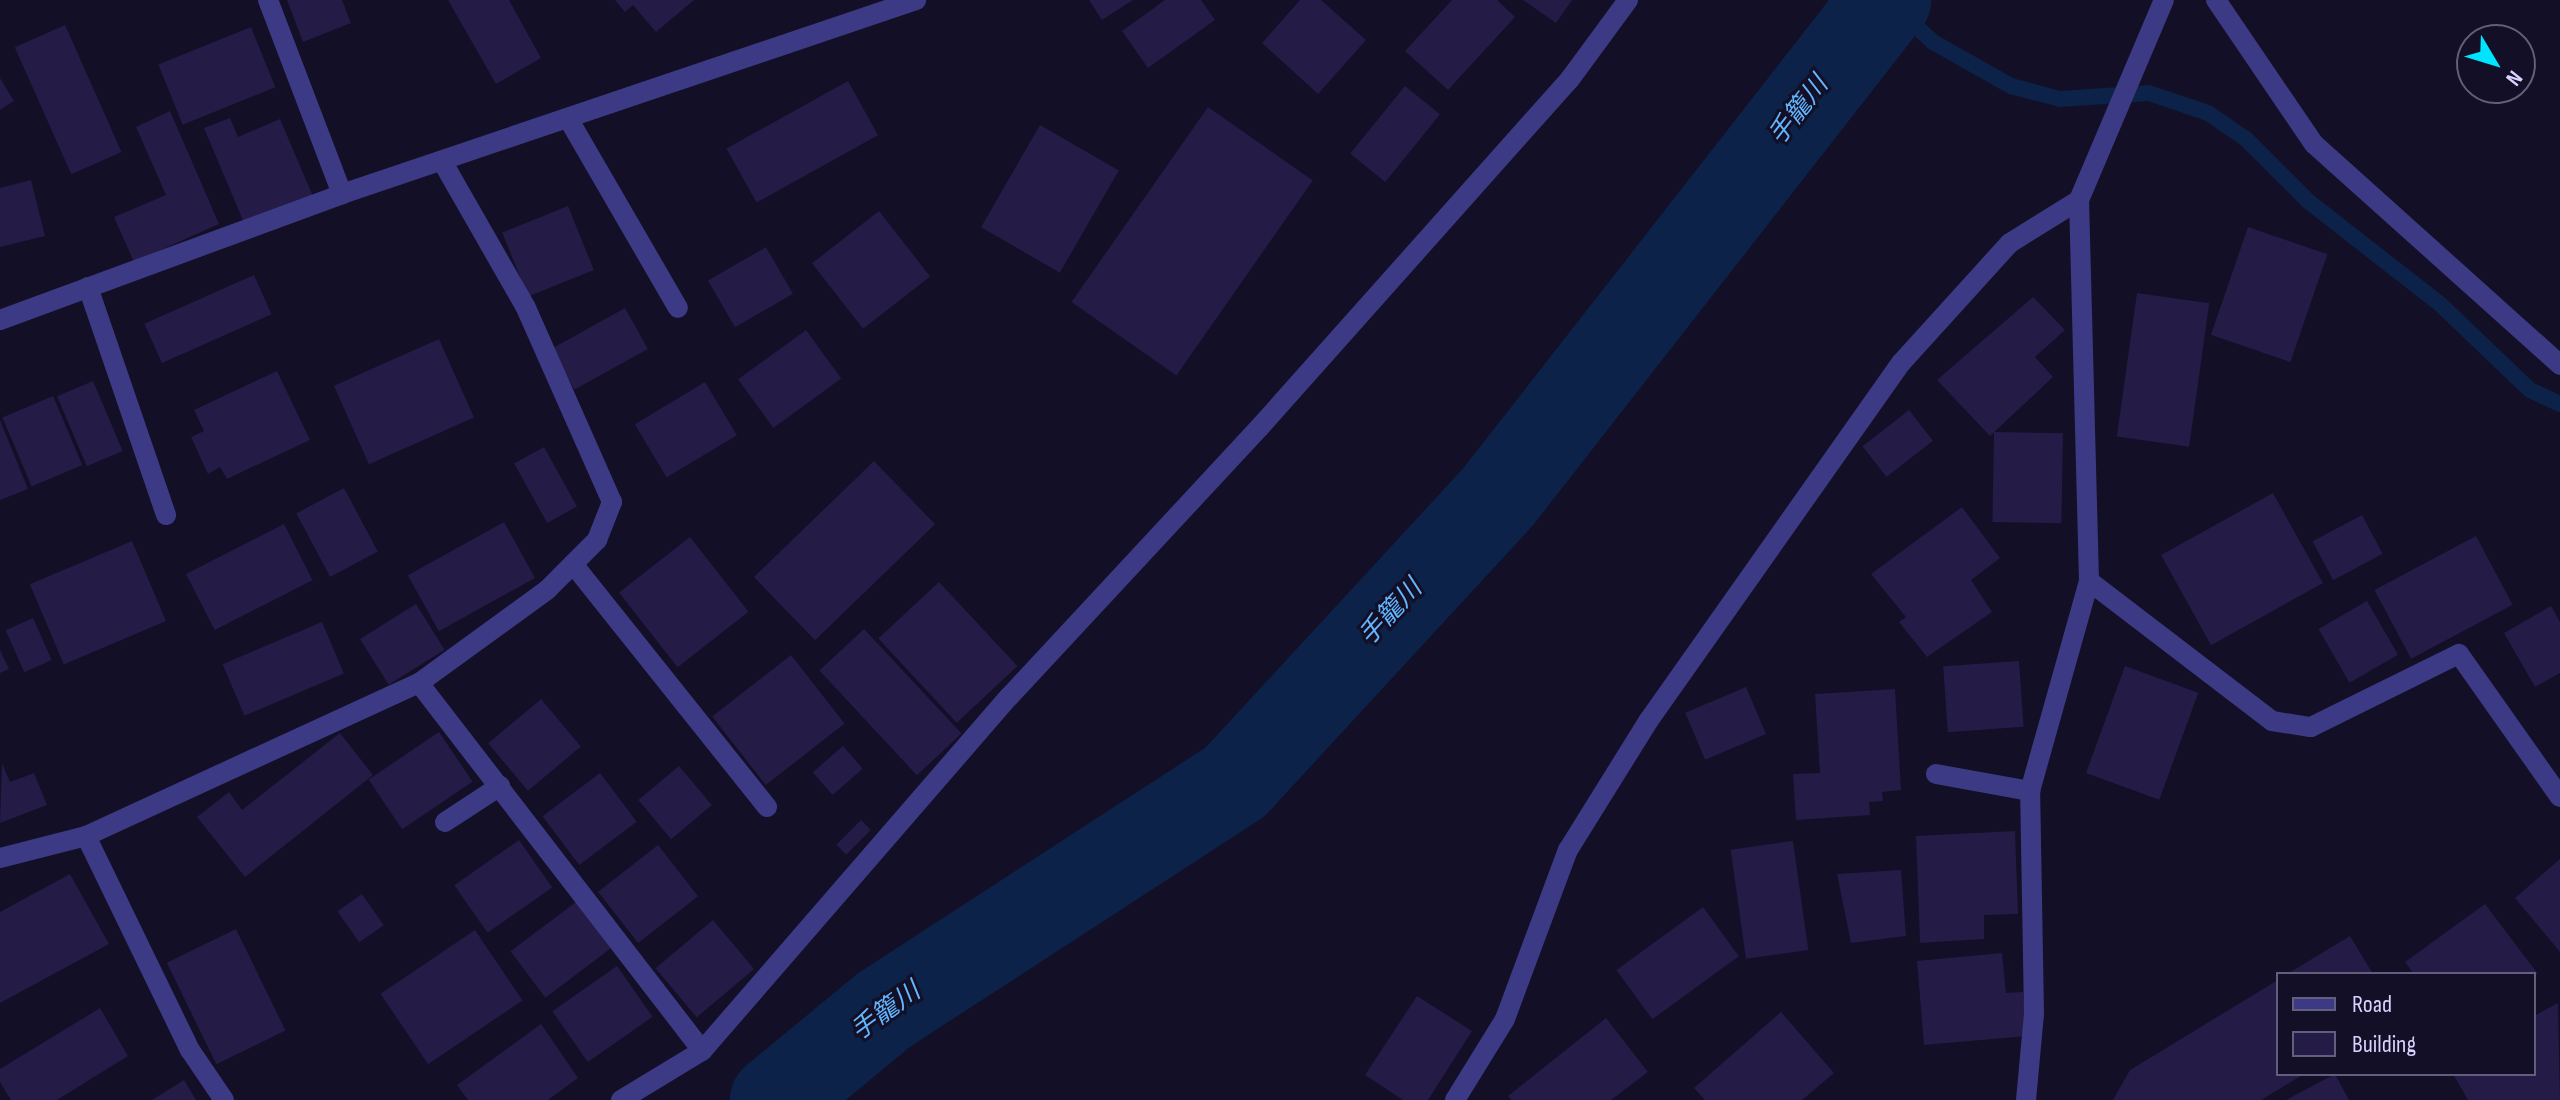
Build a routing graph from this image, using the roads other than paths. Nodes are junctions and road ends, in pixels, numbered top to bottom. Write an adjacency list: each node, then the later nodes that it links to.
1 (268, 0): 8 (street)
2 (916, 0): 6 (street)
3 (1628, 0): 26 (street)
4 (2164, 0): 9 (street)
5 (2216, 0): 13 (street)
6 (569, 120): 7 (street); 11 (street)
7 (442, 161): 8 (street); 15 (street)
8 (342, 194): 10 (street)
9 (2079, 200): 16 (street); 29 (street)
10 (88, 287): 12 (street); 14 (street)
11 (678, 308)
12 (0, 320)
13 (2560, 365)
14 (166, 515)
15 (573, 564): 17 (street); 22 (street)
16 (2089, 581): 20 (street); 21 (street)
17 (419, 683): 19 (street); 24 (street)
18 (1936, 774): 20 (street)
19 (500, 786): 23 (street); 26 (street)
20 (2030, 791): 30 (street)
21 (2560, 797)
22 (767, 807)
23 (445, 822)
24 (86, 836): 25 (street); 27 (street)
25 (0, 858)
26 (702, 1051): 28 (street)
27 (224, 1100)
28 (621, 1100)
29 (1455, 1100)
30 (2026, 1100)

